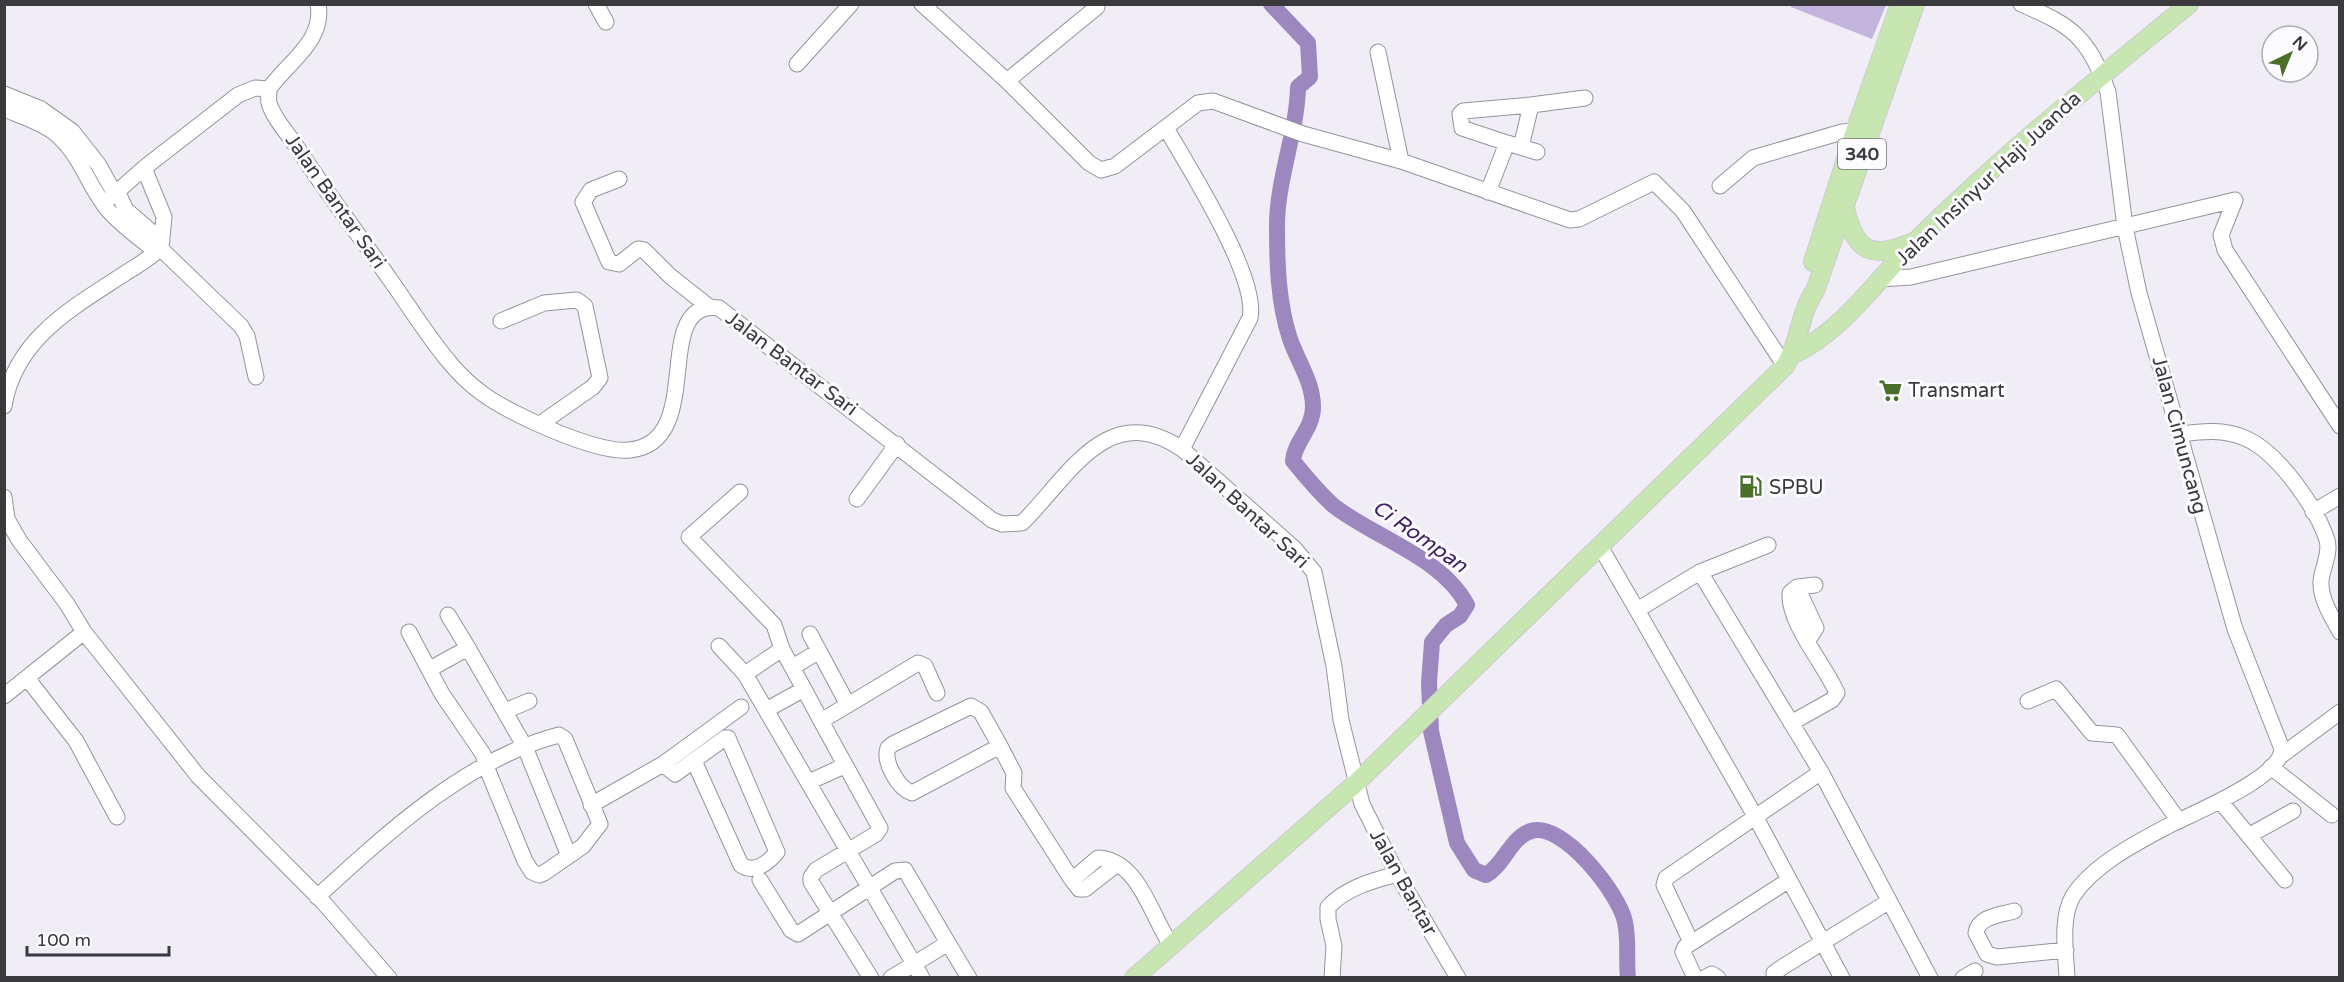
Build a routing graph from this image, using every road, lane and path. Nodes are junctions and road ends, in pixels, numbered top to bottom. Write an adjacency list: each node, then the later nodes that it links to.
1 (318, 4): 16 (street)
2 (596, 4): 10 (street)
3 (851, 4): 13 (street)
4 (922, 4): 15 (street)
5 (1900, 4): 12 (main road, 340)
6 (1915, 4): 12 (main road, 340)
7 (2021, 4): 14 (street, Jalan Cimuncang)
8 (2188, 4): 14 (main road, Jalan Insinyur Haji Juanda)
9 (1097, 7): 15 (street)
10 (606, 22)
11 (1378, 52): 27 (street)
12 (1890, 52): 23 (main road, 340); 33 (main road, 340)
13 (797, 64)
14 (2101, 74): 34 (street, Jalan Cimuncang); 35 (main road, Jalan Insinyur Haji Juanda)
15 (1007, 81): 22 (street)
16 (269, 89): 28 (street); 44 (street, Jalan Bantar Sari)
17 (4, 94): 32 (street)
18 (1585, 98): 19 (street)
19 (1532, 105): 21 (street); 25 (street)
20 (4, 109): 32 (street)
21 (1485, 109): 24 (street); 24 (street)
22 (1166, 128): 27 (street); 48 (street)
23 (1855, 131): 30 (street); 38 (main road, 340)
24 (1481, 134): 25 (street)
25 (1514, 145): 26 (street); 31 (street)
26 (1537, 152)
27 (1401, 161): 31 (street)
28 (144, 168): 32 (street); 36 (street)
29 (619, 179): 39 (street)
30 (1720, 186)
31 (1488, 192): 41 (street)
32 (110, 198): 36 (street)
33 (1844, 206): 35 (main road); 38 (main road, 340)
34 (2125, 227): 37 (street); 45 (street); 46 (street, Jalan Cimuncang)
35 (1916, 241): 37 (main road, Jalan Insinyur Haji Juanda)
36 (160, 246): 42 (street); 43 (street)
37 (1880, 279): 41 (main road, Jalan Insinyur Haji Juanda)
38 (1808, 302): 41 (main road)
39 (708, 306): 44 (street, Jalan Bantar Sari); 47 (street, Jalan Bantar Sari)
40 (501, 321): 44 (street)
41 (1788, 361): 55 (main road)
42 (256, 377)
43 (4, 406)
44 (540, 424)
45 (2340, 426)
46 (2181, 434): 53 (street); 86 (street, Jalan Cimuncang)
47 (897, 444): 48 (street, Jalan Bantar Sari); 52 (street)
48 (1182, 448): 94 (street, Jalan Bantar Sari)
49 (740, 492): 66 (street)
50 (2340, 496): 53 (street)
51 (4, 497): 60 (street)
52 (857, 499)
53 (2313, 512): 62 (street)
54 (1768, 545): 56 (street)
55 (1600, 548): 58 (street); 94 (main road)
56 (1700, 572): 58 (street); 83 (street)
57 (1815, 585): 83 (street)
58 (1636, 610): 99 (street)
59 (448, 615): 65 (street)
60 (84, 632): 71 (street); 110 (street)
61 (410, 632): 69 (street)
62 (2340, 633)
63 (810, 634): 67 (street)
64 (719, 646): 70 (street)
65 (468, 648): 69 (street); 80 (street)
66 (782, 648): 68 (street); 70 (street)
67 (819, 651): 68 (street); 77 (street)
68 (793, 667): 72 (street)
69 (430, 669): 89 (street)
70 (745, 674): 79 (street)
71 (30, 675): 74 (street); 100 (street)
72 (804, 689): 79 (street); 82 (street)
73 (937, 693): 77 (street)
74 (4, 696)
75 (529, 701): 80 (street)
76 (2028, 701): 101 (street)
77 (848, 705): 82 (street)
78 (741, 707): 88 (street)
79 (768, 709): 93 (street)
80 (505, 711): 85 (street)
81 (2340, 711): 86 (street)
82 (821, 721): 90 (street)
83 (1791, 723): 92 (street)
84 (1000, 746): 84 (street); 117 (street)
85 (525, 747): 89 (street); 96 (street); 104 (street)
86 (2282, 755): 91 (street)
87 (694, 761): 87 (street); 88 (street)
88 (663, 764): 96 (street)
89 (486, 766): 104 (street); 110 (street)
90 (844, 766): 93 (street); 103 (street)
91 (2271, 767): 95 (street); 98 (street)
92 (1821, 772): 99 (street); 111 (street)
93 (809, 782): 103 (street)
94 (1355, 784): 105 (street, Jalan Bantar); 117 (main road)
95 (2221, 802): 101 (street); 102 (street)
96 (591, 805): 104 (street)
97 (2293, 811): 102 (street)
98 (2332, 815)
99 (1755, 816): 107 (street); 114 (street)
100 (117, 817)
101 (2179, 821): 118 (street)
102 (2250, 835): 108 (street)
103 (846, 852): 109 (street); 113 (street)
104 (569, 856)
105 (1397, 873): 126 (street); 127 (street, Jalan Bantar)
106 (760, 880): 113 (street)
107 (1788, 880): 114 (street); 115 (street)
108 (2285, 880)
109 (868, 888): 113 (street); 116 (street); 119 (street)
110 (317, 897): 120 (street)
111 (1888, 902): 115 (street); 133 (street)
112 (2014, 911): 118 (street)
113 (832, 912): 121 (street)
114 (1691, 942): 128 (street)
115 (1823, 942): 131 (street); 132 (street)
116 (948, 943): 119 (street); 124 (street)
117 (1171, 945): 125 (main road)
118 (2066, 950): 134 (street)
119 (914, 964): 122 (street); 123 (street)
120 (389, 978)
121 (871, 978)
122 (891, 978)
123 (922, 978)
124 (969, 978)
125 (1134, 978)
126 (1332, 978)
127 (1458, 978)
128 (1695, 978)
129 (1704, 978): 130 (street)
130 (1718, 978)
131 (1774, 978)
132 (1842, 978)
133 (1930, 978)
134 (2067, 978)

